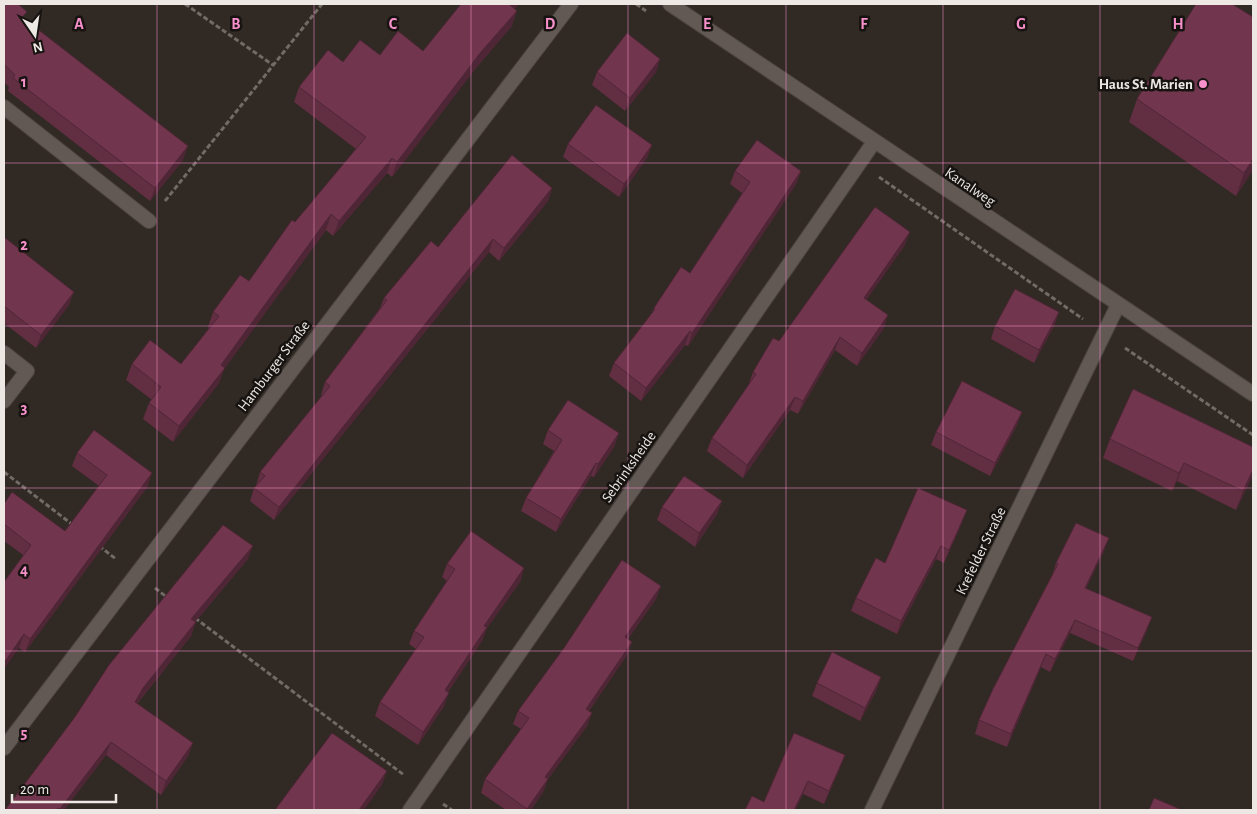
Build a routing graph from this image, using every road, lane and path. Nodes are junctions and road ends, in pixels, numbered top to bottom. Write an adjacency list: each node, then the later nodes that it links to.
1 (185, 4): 7 (path)
2 (322, 4): 7 (path)
3 (571, 4): 21 (street, Hamburger Straße)
4 (636, 4): 6 (path)
5 (670, 4): 9 (street, Kanalweg)
6 (652, 15)
7 (273, 65): 11 (path)
8 (4, 107): 11 (street)
9 (874, 142): 10 (street, Sebrinksheide); 12 (street, Kanalweg)
10 (859, 163): 13 (path); 25 (street, Sebrinksheide)
11 (149, 221)
12 (1118, 305): 13 (street, Krefelder Straße); 15 (street, Kanalweg)
13 (1104, 334): 17 (path); 27 (street, Krefelder Straße)
14 (4, 353): 16 (street)
15 (1253, 394)
16 (4, 401)
17 (1253, 435)
18 (4, 472): 19 (path)
19 (74, 526)
20 (97, 544): 21 (path)
21 (136, 574): 22 (path); 24 (street, Hamburger Straße)
22 (175, 603)
23 (191, 615): 25 (path)
24 (4, 748)
25 (425, 790): 26 (street, Sebrinksheide)
26 (410, 810)
27 (872, 810)

